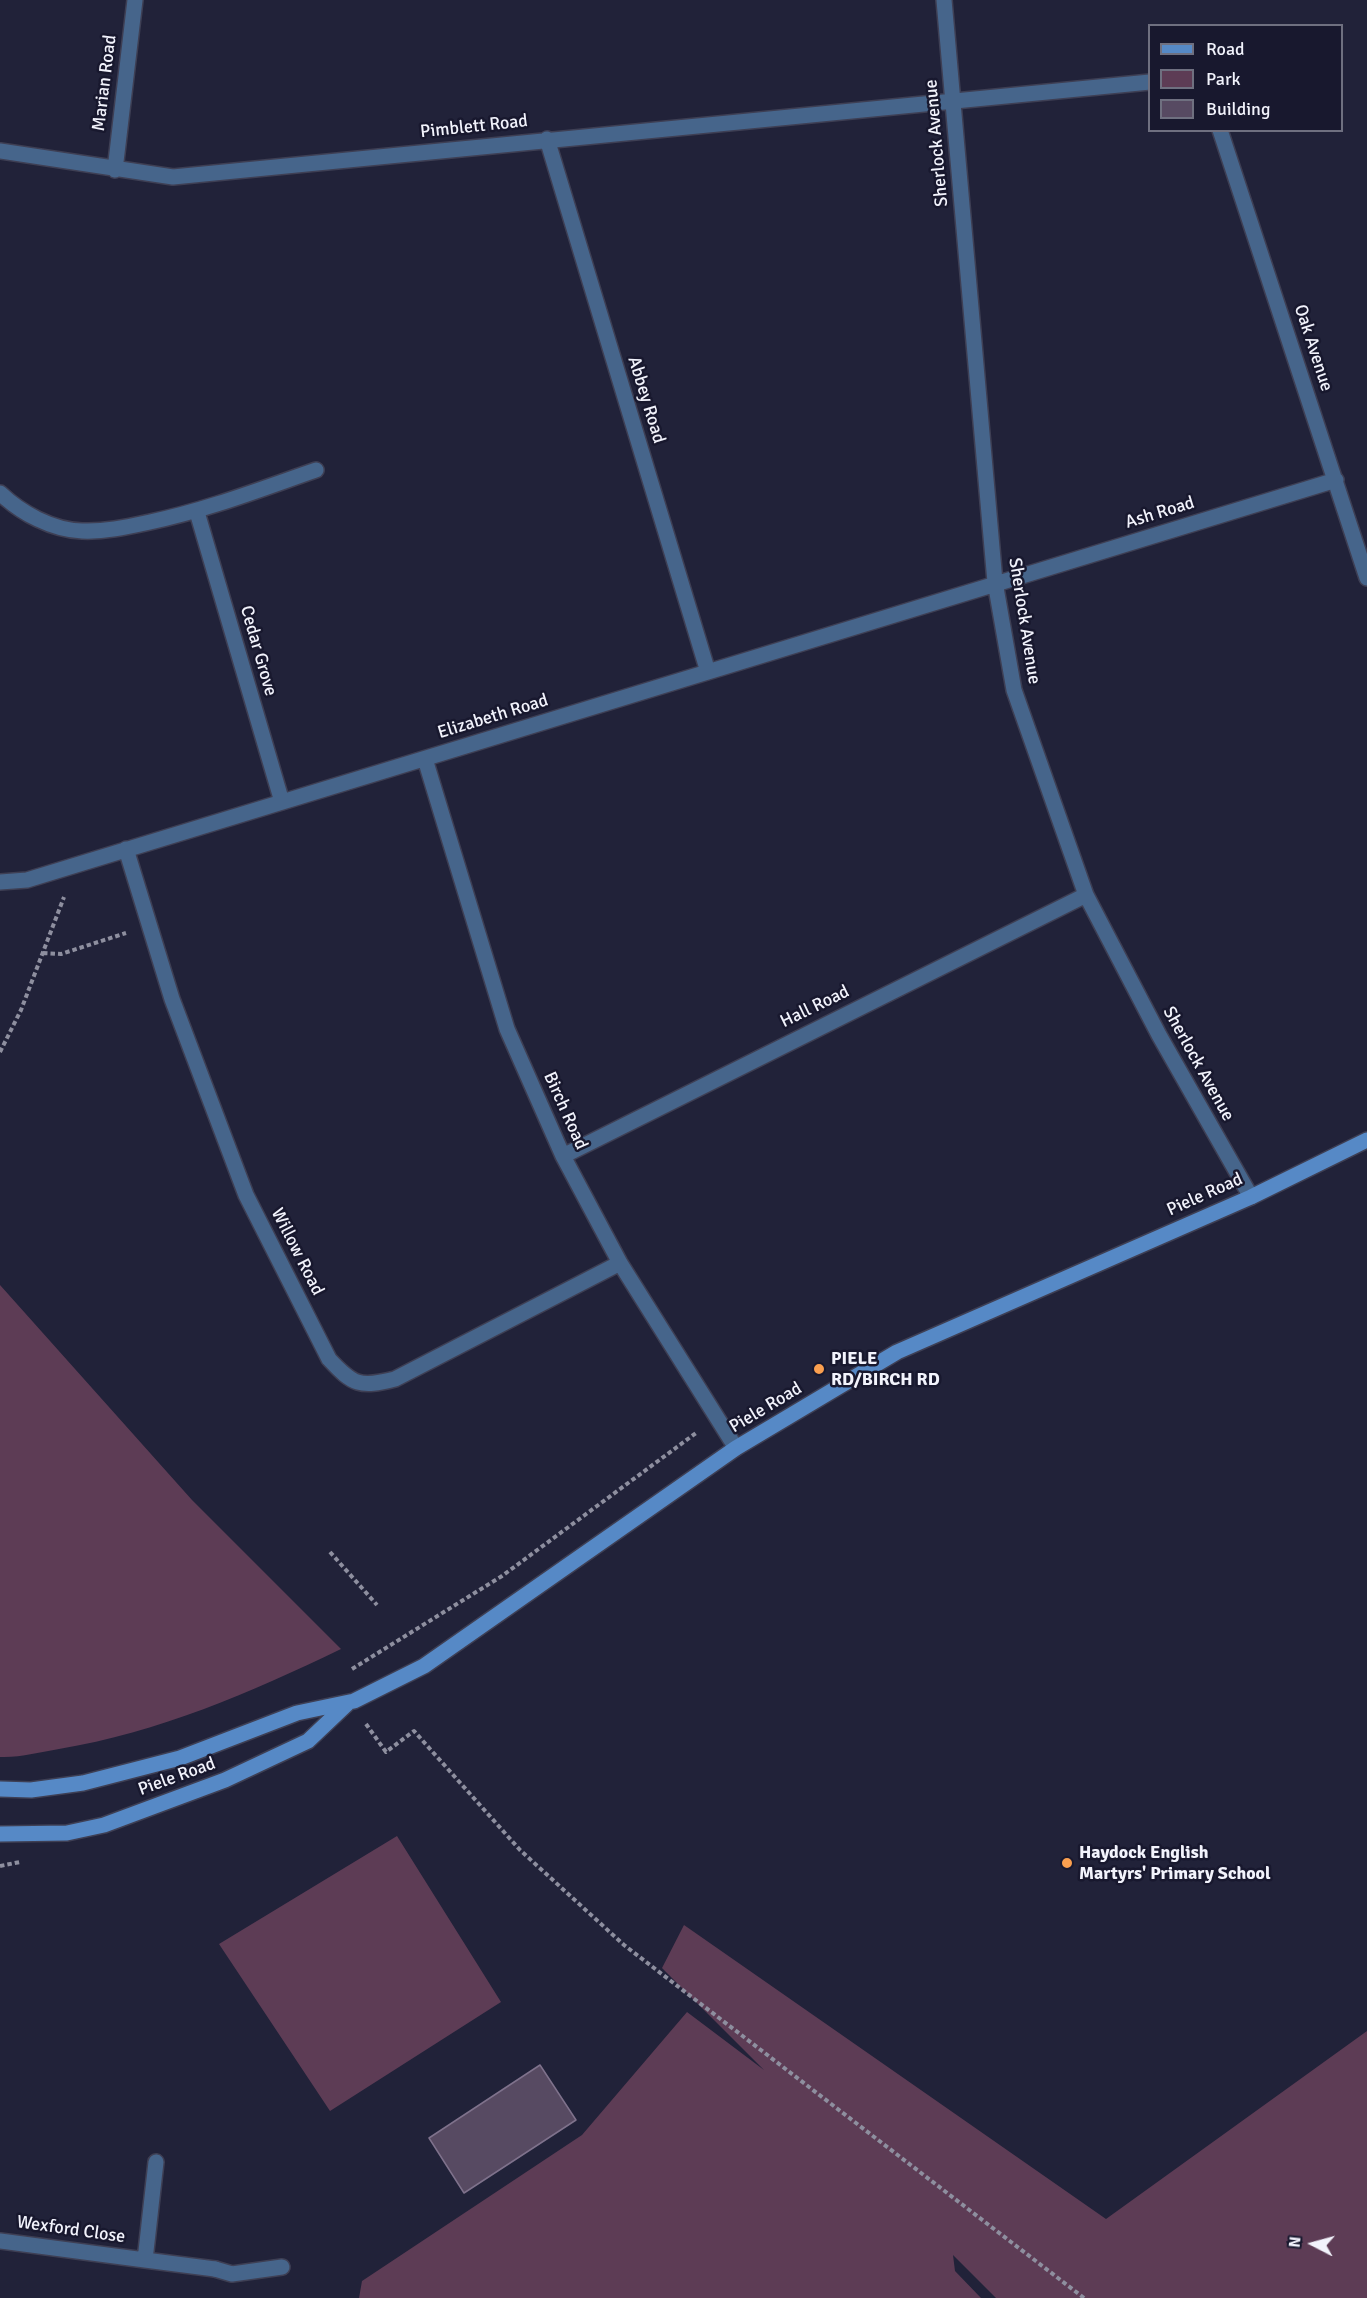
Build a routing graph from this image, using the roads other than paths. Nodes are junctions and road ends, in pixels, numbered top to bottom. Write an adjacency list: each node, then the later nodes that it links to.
1 (135, 0): 8 (street, Marian Road)
2 (944, 0): 4 (street, Sherlock Avenue)
3 (1148, 82): 4 (street)
4 (953, 103): 6 (street, Pimblett Road); 14 (street, Sherlock Avenue)
5 (1221, 132): 10 (street, Oak Avenue)
6 (547, 139): 8 (street, Pimblett Road); 15 (street, Abbey Road)
7 (0, 151): 8 (street, Pimblett Road)
8 (115, 170)
9 (316, 470): 12 (street)
10 (1336, 480): 13 (street, Oak Avenue); 14 (street, Ash Road)
11 (0, 493): 12 (street)
12 (197, 512): 17 (street, Cedar Grove)
13 (1367, 578)
14 (995, 582): 15 (street, Elizabeth Road); 20 (street, Sherlock Avenue)
15 (708, 672): 16 (street, Elizabeth Road)
16 (425, 759): 17 (street, Elizabeth Road); 22 (street, Birch Road)
17 (282, 802): 18 (street, Elizabeth Road)
18 (126, 849): 19 (street, Elizabeth Road); 24 (street, Willow Road)
19 (0, 882)
20 (1086, 896): 22 (street, Hall Road); 23 (street, Sherlock Avenue)
21 (1367, 1140): 23 (street, Piele Road)
22 (563, 1156): 24 (street, Birch Road)
23 (1251, 1197): 25 (street, Piele Road)
24 (620, 1263): 25 (street, Birch Road)
25 (736, 1448): 26 (street, Piele Road)
26 (350, 1703): 27 (street, Piele Road); 28 (street, Piele Road)
27 (0, 1789)
28 (0, 1834)
29 (156, 2162): 31 (street, Wexford Close)
30 (0, 2241): 31 (street, Wexford Close)
31 (145, 2260): 32 (street)
32 (282, 2267)

